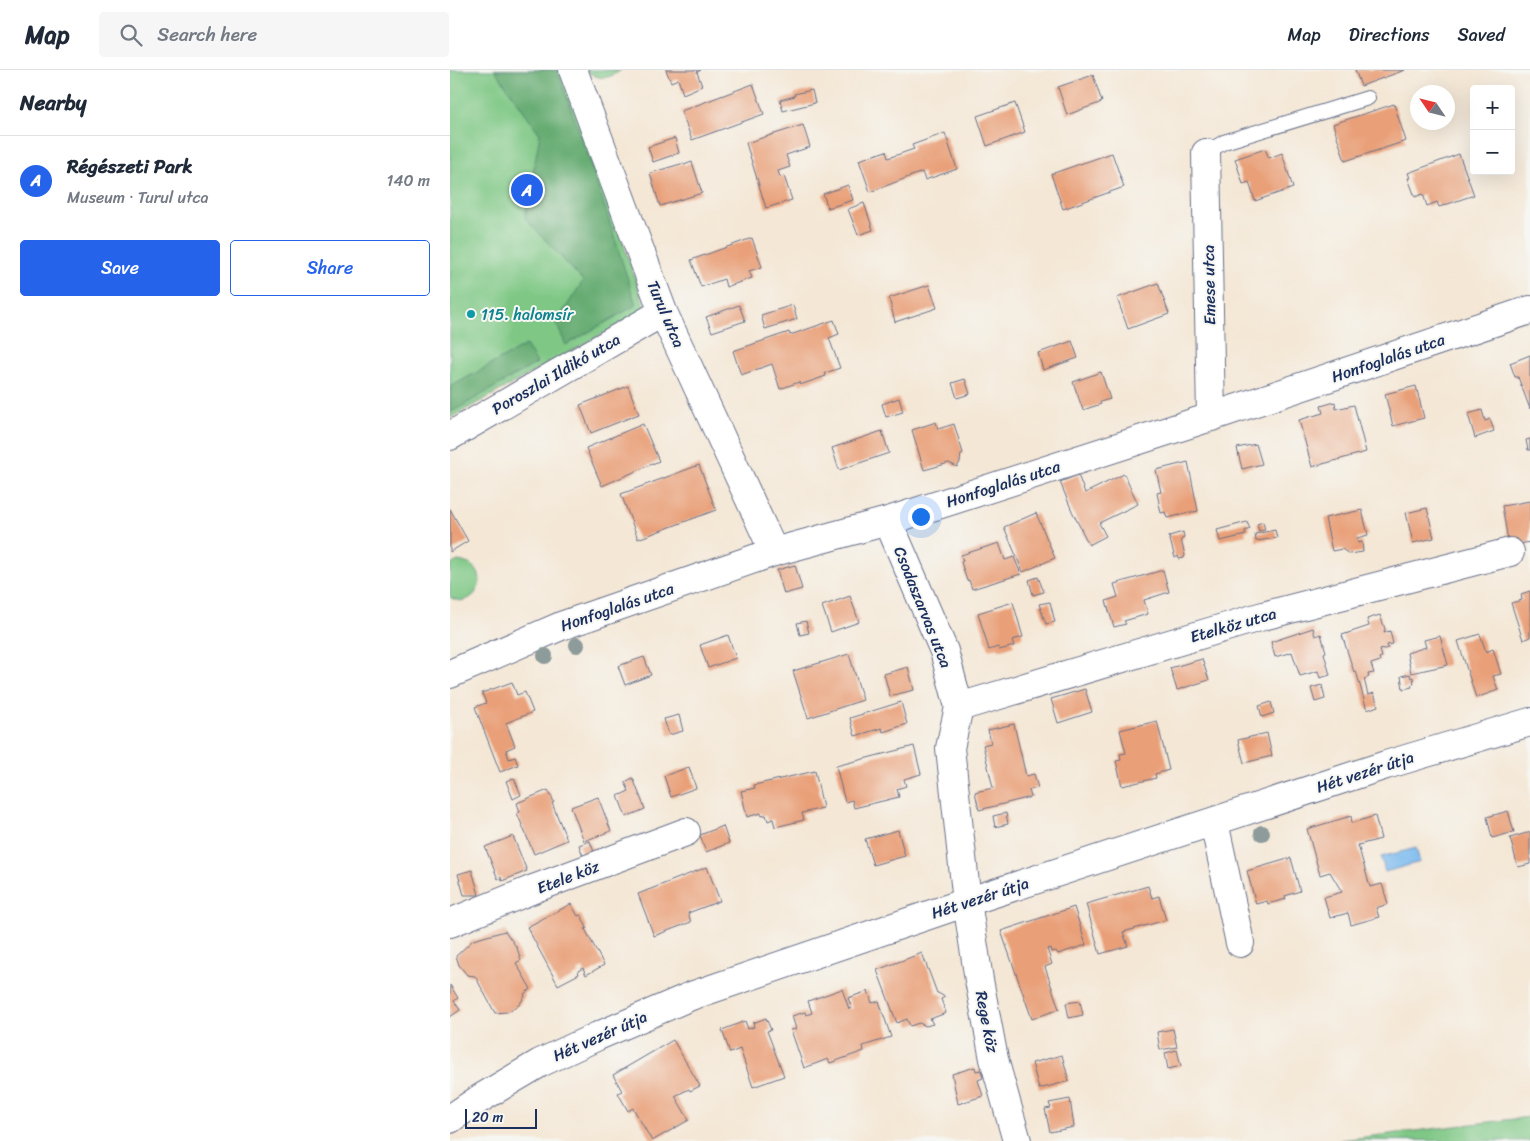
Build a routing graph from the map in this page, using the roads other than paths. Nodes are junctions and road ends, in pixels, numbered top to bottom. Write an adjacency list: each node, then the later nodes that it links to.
1 (573, 70): 5 (street, Turul utca)
2 (1368, 98): 3 (lane)
3 (1206, 153): 6 (street, Emese utca)
4 (1530, 310): 6 (street, Honfoglalás utca)
5 (663, 312): 7 (street, Poroszlai Ildikó utca); 9 (street, Turul utca)
6 (1211, 417): 8 (street, Honfoglalás utca)
7 (450, 436)
8 (888, 521): 9 (street, Honfoglalás utca); 12 (street, Csodaszarvas utca)
9 (774, 552): 11 (street, Honfoglalás utca)
10 (1510, 552): 12 (street, Etelköz utca)
11 (450, 674)
12 (959, 707): 16 (street, Csodaszarvas utca)
13 (1530, 722): 14 (street, Hét vezér útja)
14 (1214, 822): 16 (street, Hét vezér útja); 18 (street)
15 (686, 832): 17 (street, Etele köz)
16 (967, 902): 19 (street, Hét vezér útja); 20 (street, Rege köz)
17 (450, 923)
18 (1240, 943)
19 (450, 1120)
20 (1017, 1141)

